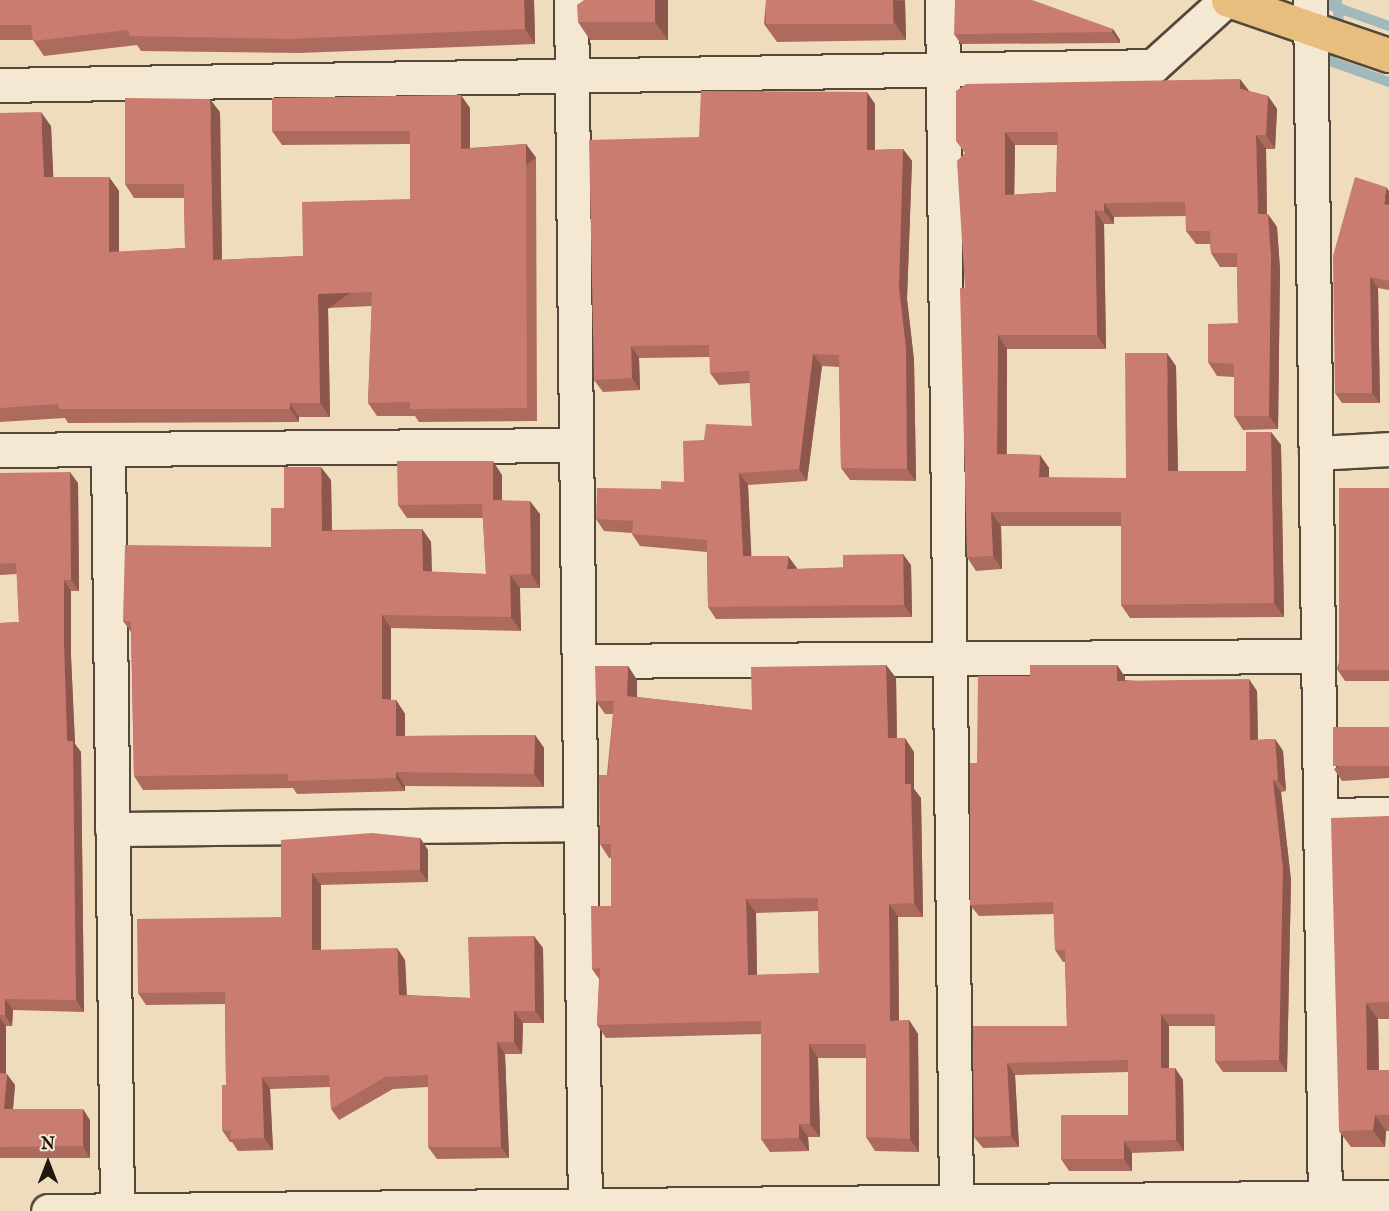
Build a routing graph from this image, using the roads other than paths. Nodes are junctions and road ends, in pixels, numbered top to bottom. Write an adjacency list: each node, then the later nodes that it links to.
1 (571, 0): 7 (street)
2 (942, 0): 6 (street)
3 (1227, 0): 4 (main road); 6 (street)
4 (1310, 13): 5 (main road); 13 (street)
5 (1389, 54)
6 (942, 69): 7 (street); 15 (street)
7 (572, 73): 8 (street); 9 (street)
8 (0, 85)
9 (576, 445): 12 (street); 16 (street)
10 (1389, 449): 13 (street)
11 (0, 450): 12 (street)
12 (108, 450): 20 (street)
13 (1316, 453): 14 (street)
14 (1318, 656): 15 (street); 18 (street)
15 (950, 657): 16 (street); 22 (street)
16 (579, 661): 19 (street)
17 (1389, 814): 18 (street)
18 (1320, 815): 23 (street)
19 (580, 824): 20 (street); 24 (street)
20 (112, 829): 25 (street)
21 (1389, 1197): 23 (street)
22 (956, 1200): 23 (street); 24 (street)
23 (1325, 1205)
24 (585, 1208): 25 (street)
25 (117, 1210): 26 (street)
26 (48, 1211)

